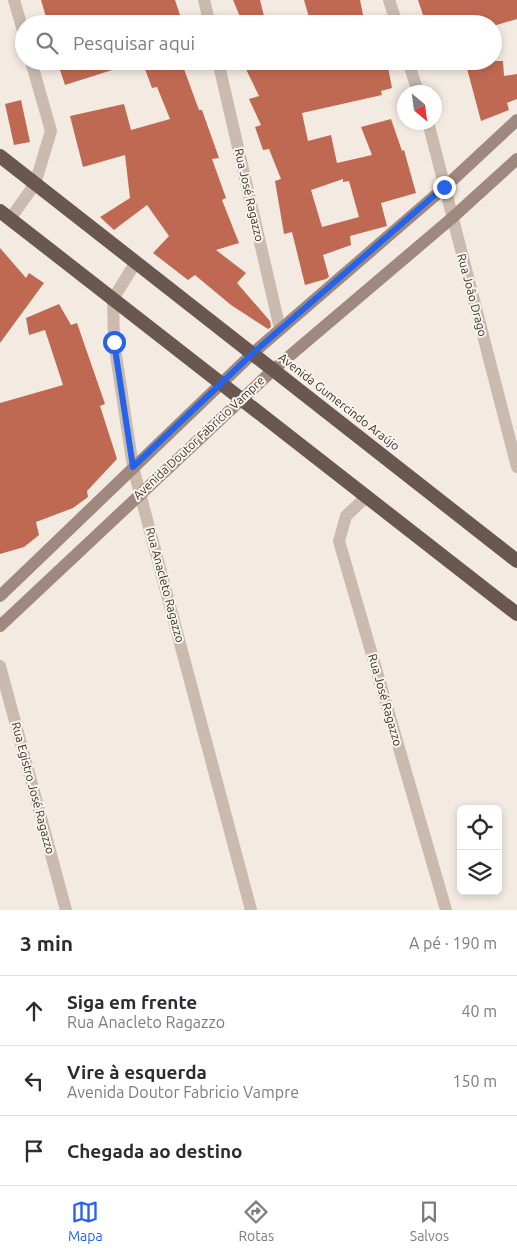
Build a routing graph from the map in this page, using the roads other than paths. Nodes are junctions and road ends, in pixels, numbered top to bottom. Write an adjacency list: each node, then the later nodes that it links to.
1 (14, 0): 4 (street)
2 (204, 0): 5 (street)
3 (389, 0): 6 (street)
4 (18, 15)
5 (208, 15)
6 (393, 15)
7 (34, 70): 15 (street)
8 (220, 70): 21 (street, Rua José Ragazzo)
9 (411, 70): 10 (street)
10 (416, 85)
11 (517, 120): 16 (main road, Avenida Doutor Fabricio Vampre)
12 (430, 130): 16 (street, Rua João Drago)
13 (0, 156): 15 (highway, Avenida Gumercindo Araújo)
14 (517, 159): 18 (main road, Avenida Doutor Fabricio Vampre)
15 (36, 184): 17 (street); 19 (highway, Avenida Gumercindo Araújo)
16 (444, 187): 18 (street, Rua João Drago); 21 (main road, Avenida Doutor Fabricio Vampre)
17 (5, 215): 20 (highway)
18 (452, 218): 23 (main road, Avenida Doutor Fabricio Vampre); 27 (street, Rua João Drago)
19 (136, 262): 20 (street); 22 (highway, Avenida Gumercindo Araújo)
20 (113, 299): 24 (highway); 26 (street, Rua Anacleto Ragazzo)
21 (280, 330): 22 (main road, Avenida Doutor Fabricio Vampre)
22 (253, 353): 23 (highway, Avenida Gumercindo Araújo); 24 (main road, Avenida Doutor Fabricio Vampre)
23 (272, 370): 25 (main road, Avenida Doutor Fabricio Vampre); 30 (highway, Avenida Gumercindo Araújo)
24 (221, 385): 25 (highway); 26 (main road, Avenida Doutor Fabricio Vampre)
25 (241, 399): 28 (main road, Avenida Doutor Fabricio Vampre); 29 (highway)
26 (133, 467): 28 (street, Rua Anacleto Ragazzo); 31 (main road, Avenida Doutor Fabricio Vampre)
27 (517, 467)
28 (141, 493): 33 (main road, Avenida Doutor Fabricio Vampre); 36 (street, Rua Anacleto Ragazzo)
29 (366, 497): 32 (highway); 37 (street, Rua José Ragazzo)
30 (517, 561)
31 (0, 596)
32 (517, 614)
33 (0, 626)
34 (0, 666): 35 (street, Rua Egistro José Ragazzo)
35 (66, 910)
36 (251, 910)
37 (446, 910)

